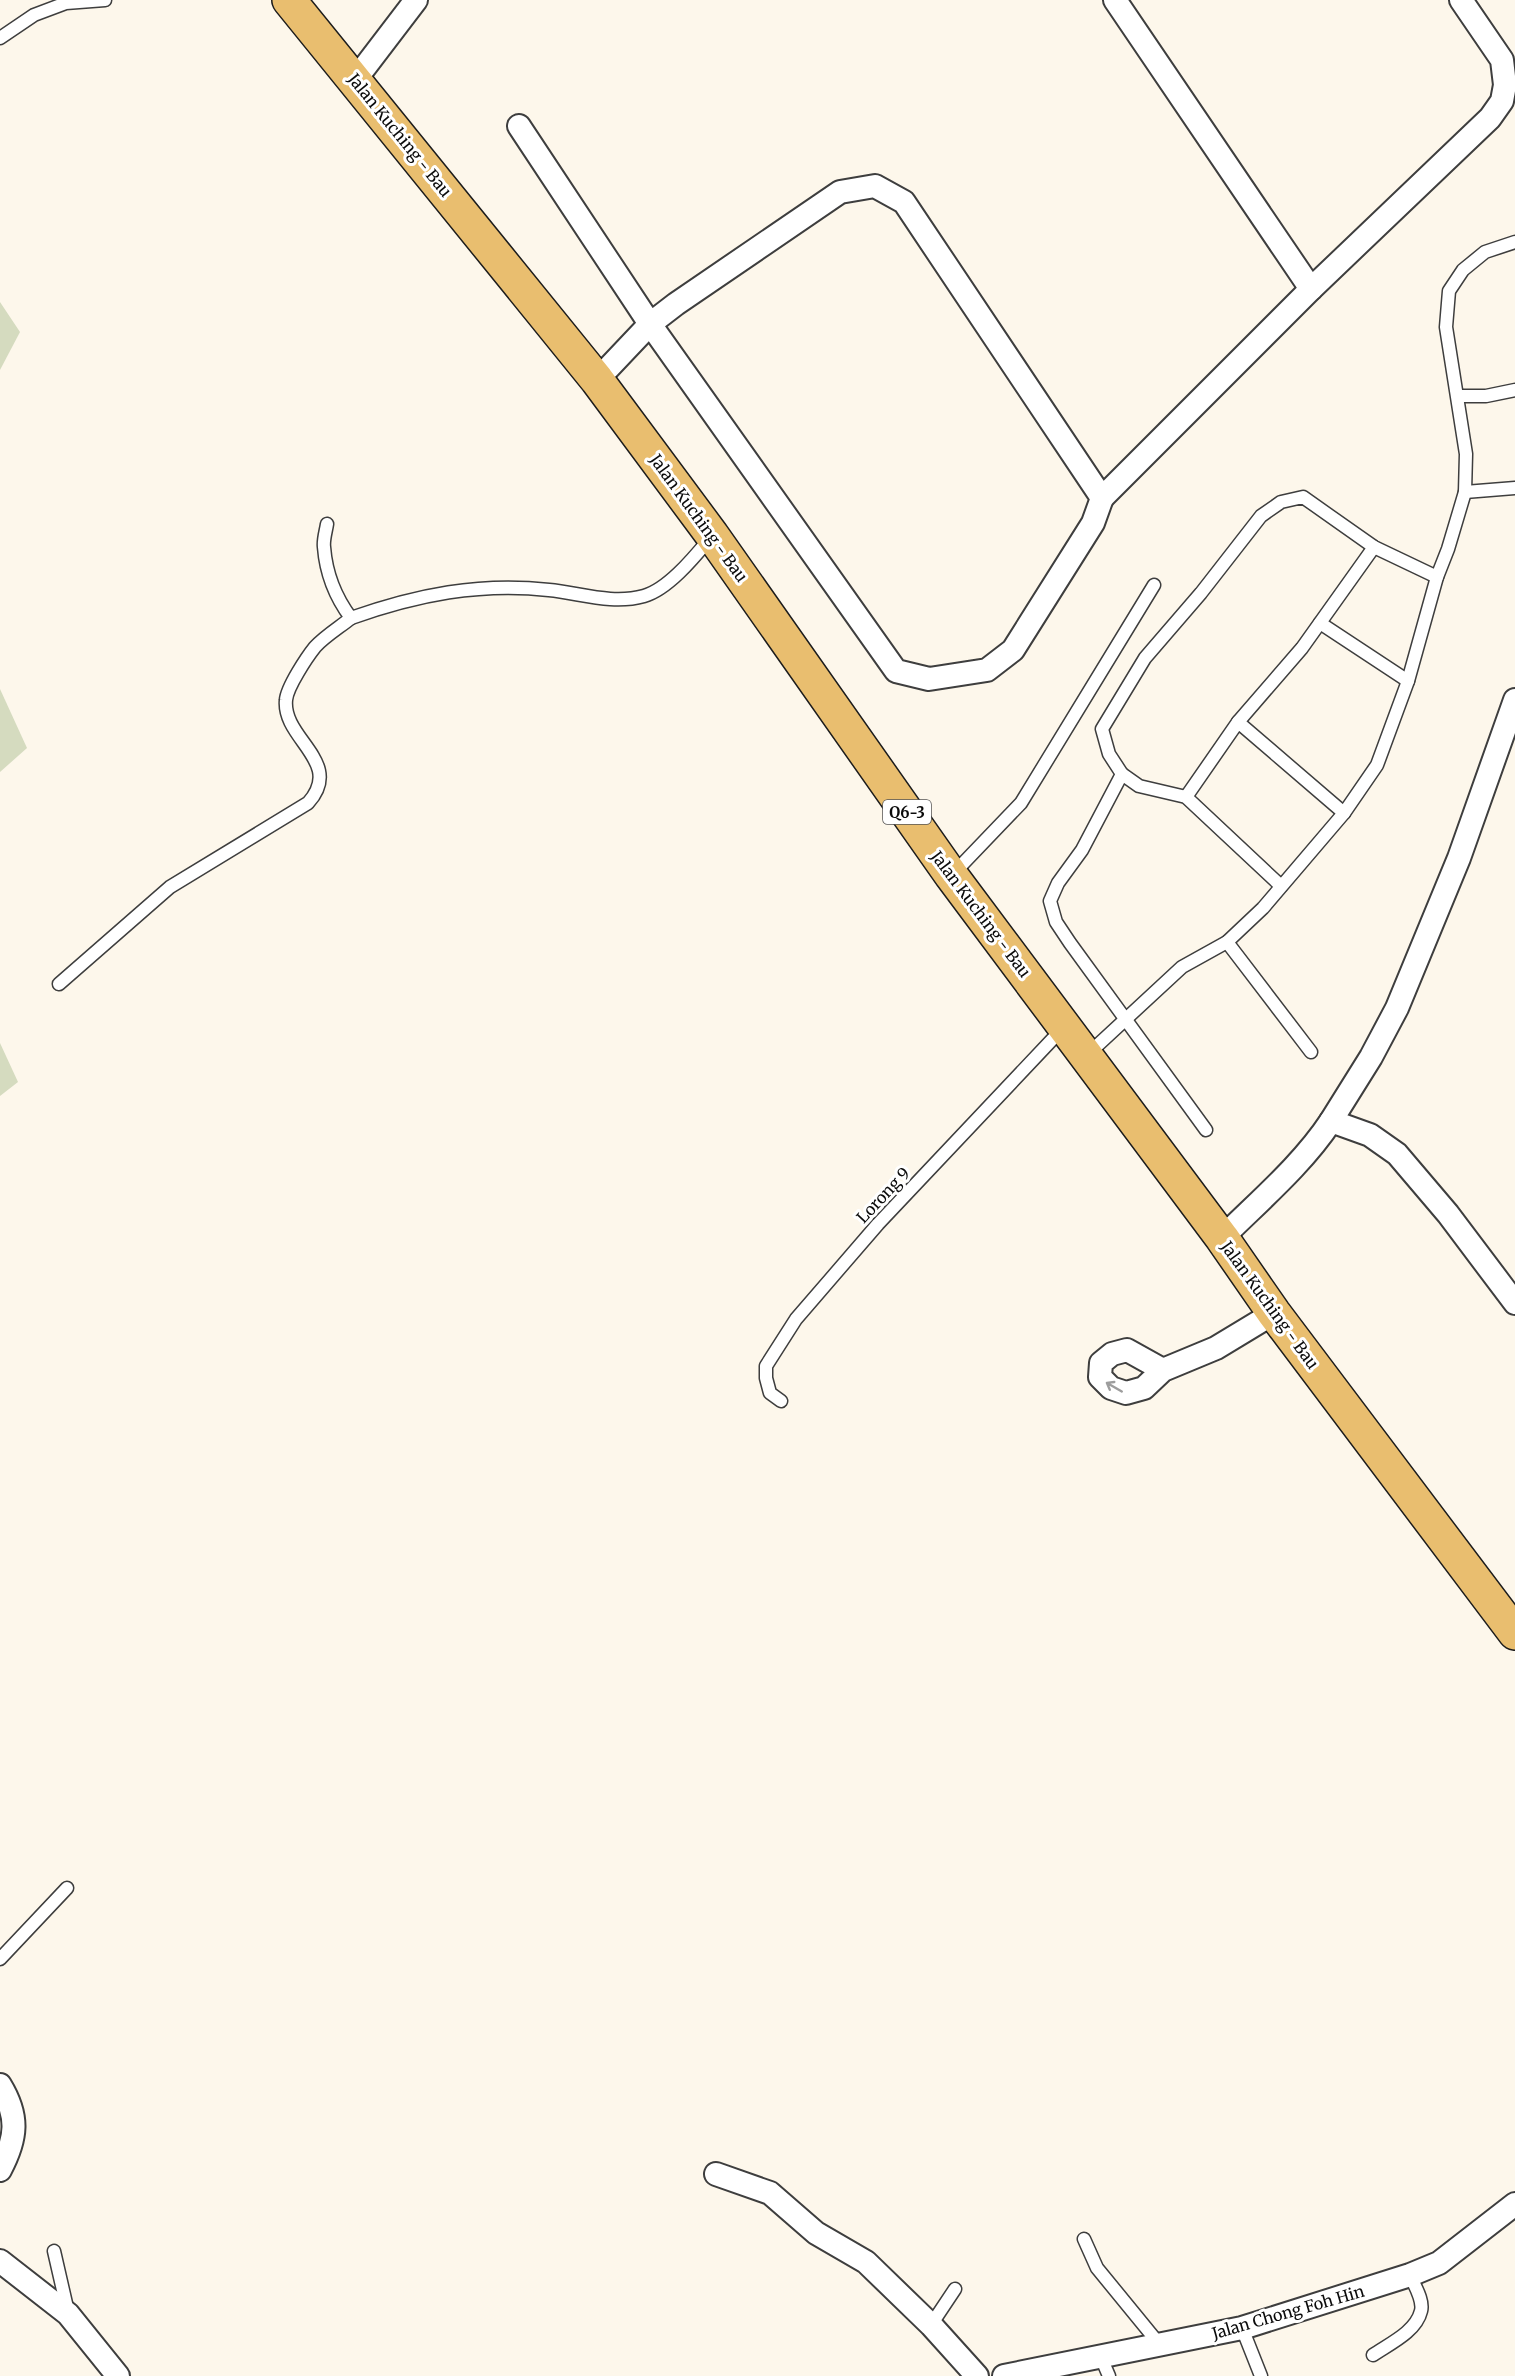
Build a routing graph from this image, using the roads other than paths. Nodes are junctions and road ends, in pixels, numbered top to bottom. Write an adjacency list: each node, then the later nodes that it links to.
1 (105, 0): 6 (lane)
2 (289, 0): 7 (main road, Jalan Kuching - Bau / Q6-3)
3 (416, 0): 7 (street)
4 (1115, 0): 10 (street)
5 (1461, 0): 10 (street)
6 (0, 38)
7 (356, 80): 12 (main road, Jalan Kuching - Bau / Q6-3)
8 (519, 126): 11 (street)
9 (1515, 242): 14 (lane)
10 (1311, 289): 17 (street)
11 (650, 324): 12 (street); 17 (street); 17 (street)
12 (597, 380): 19 (main road, Jalan Kuching - Bau / Q6-3)
13 (1515, 390): 14 (lane)
14 (1459, 396): 16 (lane)
15 (1515, 488): 16 (lane)
16 (1465, 492): 21 (lane)
17 (1102, 498)
18 (327, 524): 23 (lane)
19 (712, 535): 23 (lane); 31 (main road, Jalan Kuching - Bau / Q6-3)
20 (1374, 547): 21 (lane); 24 (lane); 28 (lane)
21 (1437, 577): 25 (lane)
22 (1154, 585): 31 (lane)
23 (351, 618): 34 (lane)
24 (1320, 623): 25 (lane); 27 (lane)
25 (1408, 681): 30 (lane)
26 (1515, 700): 39 (street)
27 (1238, 722): 29 (lane); 30 (lane)
28 (1122, 774): 29 (lane); 35 (lane)
29 (1186, 797): 32 (lane)
30 (1344, 813): 32 (lane)
31 (951, 875): 36 (main road, Jalan Kuching - Bau / Q6-3)
32 (1281, 885): 33 (lane)
33 (1227, 942): 35 (lane); 37 (lane)
34 (59, 984)
35 (1126, 1021): 38 (lane); 40 (lane)
36 (1065, 1026): 38 (main road, Jalan Kuching - Bau / Q6-3); 45 (lane, Lorong 9)
37 (1311, 1052)
38 (1086, 1056): 41 (main road, Jalan Kuching - Bau / Q6-3)
39 (1331, 1121): 41 (street); 42 (street)
40 (1206, 1130)
41 (1222, 1238): 43 (main road, Jalan Kuching - Bau / Q6-3)
42 (1515, 1303)
43 (1274, 1313): 44 (street); 46 (main road, Jalan Kuching - Bau / Q6-3)
44 (1163, 1371)
45 (781, 1401)
46 (1515, 1633)
47 (67, 1888): 48 (lane)
48 (0, 1959)
49 (0, 2085): 50 (street)
50 (0, 2170)
51 (716, 2174): 59 (street)
52 (1515, 2204): 56 (street, Jalan Chong Foh Hin)
53 (1084, 2239): 61 (lane)
54 (54, 2251): 58 (lane)
55 (0, 2262): 58 (street)
56 (1410, 2275): 60 (street, Jalan Chong Foh Hin); 62 (lane)
57 (955, 2289): 59 (lane)
58 (68, 2313): 65 (street)
59 (931, 2325): 66 (street)
60 (1242, 2328): 61 (street, Jalan Chong Foh Hin); 68 (lane)
61 (1160, 2345): 63 (street, Jalan Chong Foh Hin)
62 (1373, 2355)
63 (1104, 2366): 64 (street, Jalan Chong Foh Hin)
64 (1052, 2371): 67 (street, Jalan Chong Foh Hin)
65 (118, 2376)
66 (977, 2376)
67 (1004, 2376)
68 (1261, 2376)

